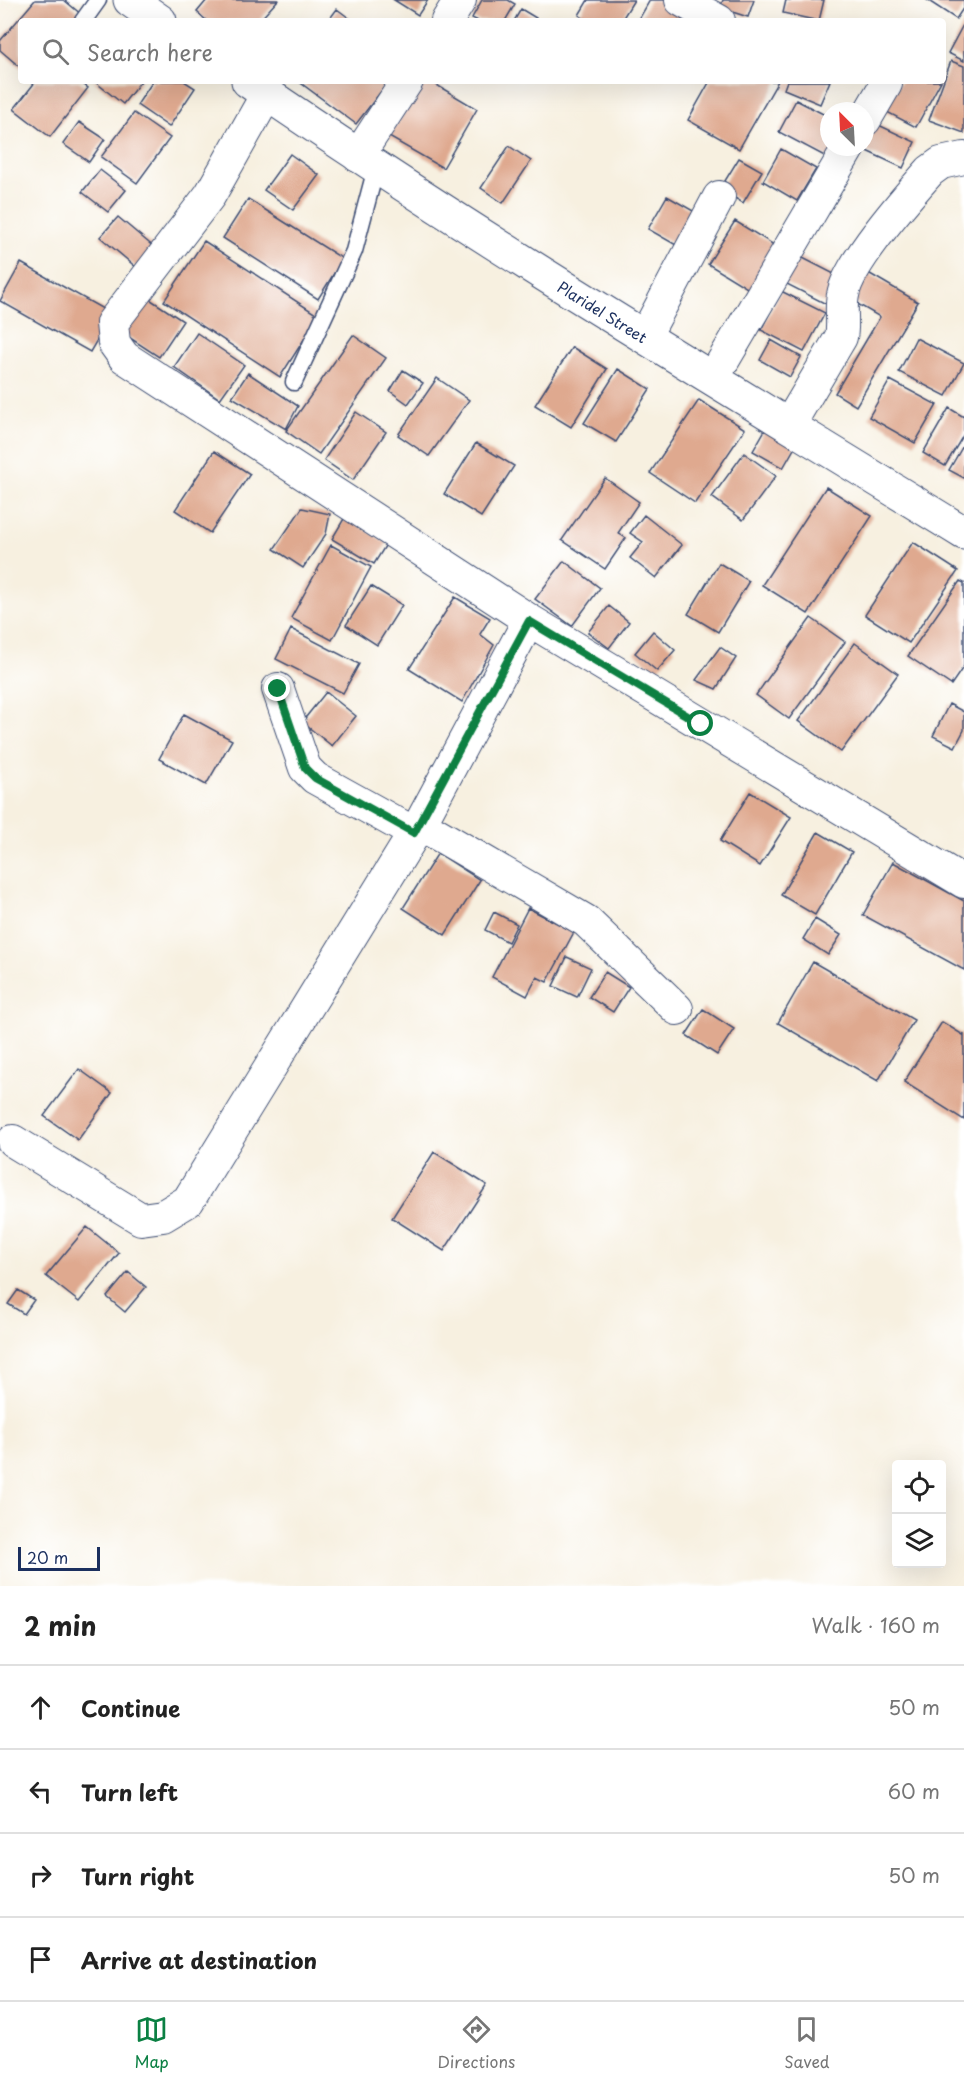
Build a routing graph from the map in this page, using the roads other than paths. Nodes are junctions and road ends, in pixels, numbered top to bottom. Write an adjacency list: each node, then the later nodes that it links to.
1 (98, 0): 5 (lane)
2 (130, 0): 6 (street)
3 (460, 0): 7 (street)
4 (681, 0): 8 (street)
5 (85, 18)
6 (156, 18)
7 (449, 18)
8 (714, 18)
9 (406, 84): 15 (street)
10 (886, 84): 12 (street)
11 (258, 88): 15 (street, Plaridel Street); 22 (street)
12 (874, 105)
13 (844, 156): 18 (street)
14 (964, 158): 20 (street)
15 (367, 162): 17 (street, Plaridel Street); 19 (lane)
16 (719, 197): 17 (street)
17 (645, 336): 18 (street, Plaridel Street)
18 (713, 378): 20 (street, Plaridel Street)
19 (294, 382)
20 (789, 425): 21 (street, Plaridel Street)
21 (964, 533)
22 (529, 621): 24 (street); 25 (street)
23 (278, 689): 24 (street)
24 (417, 828): 26 (street); 27 (street)
25 (964, 882)
26 (677, 1009)
27 (13, 1141)

